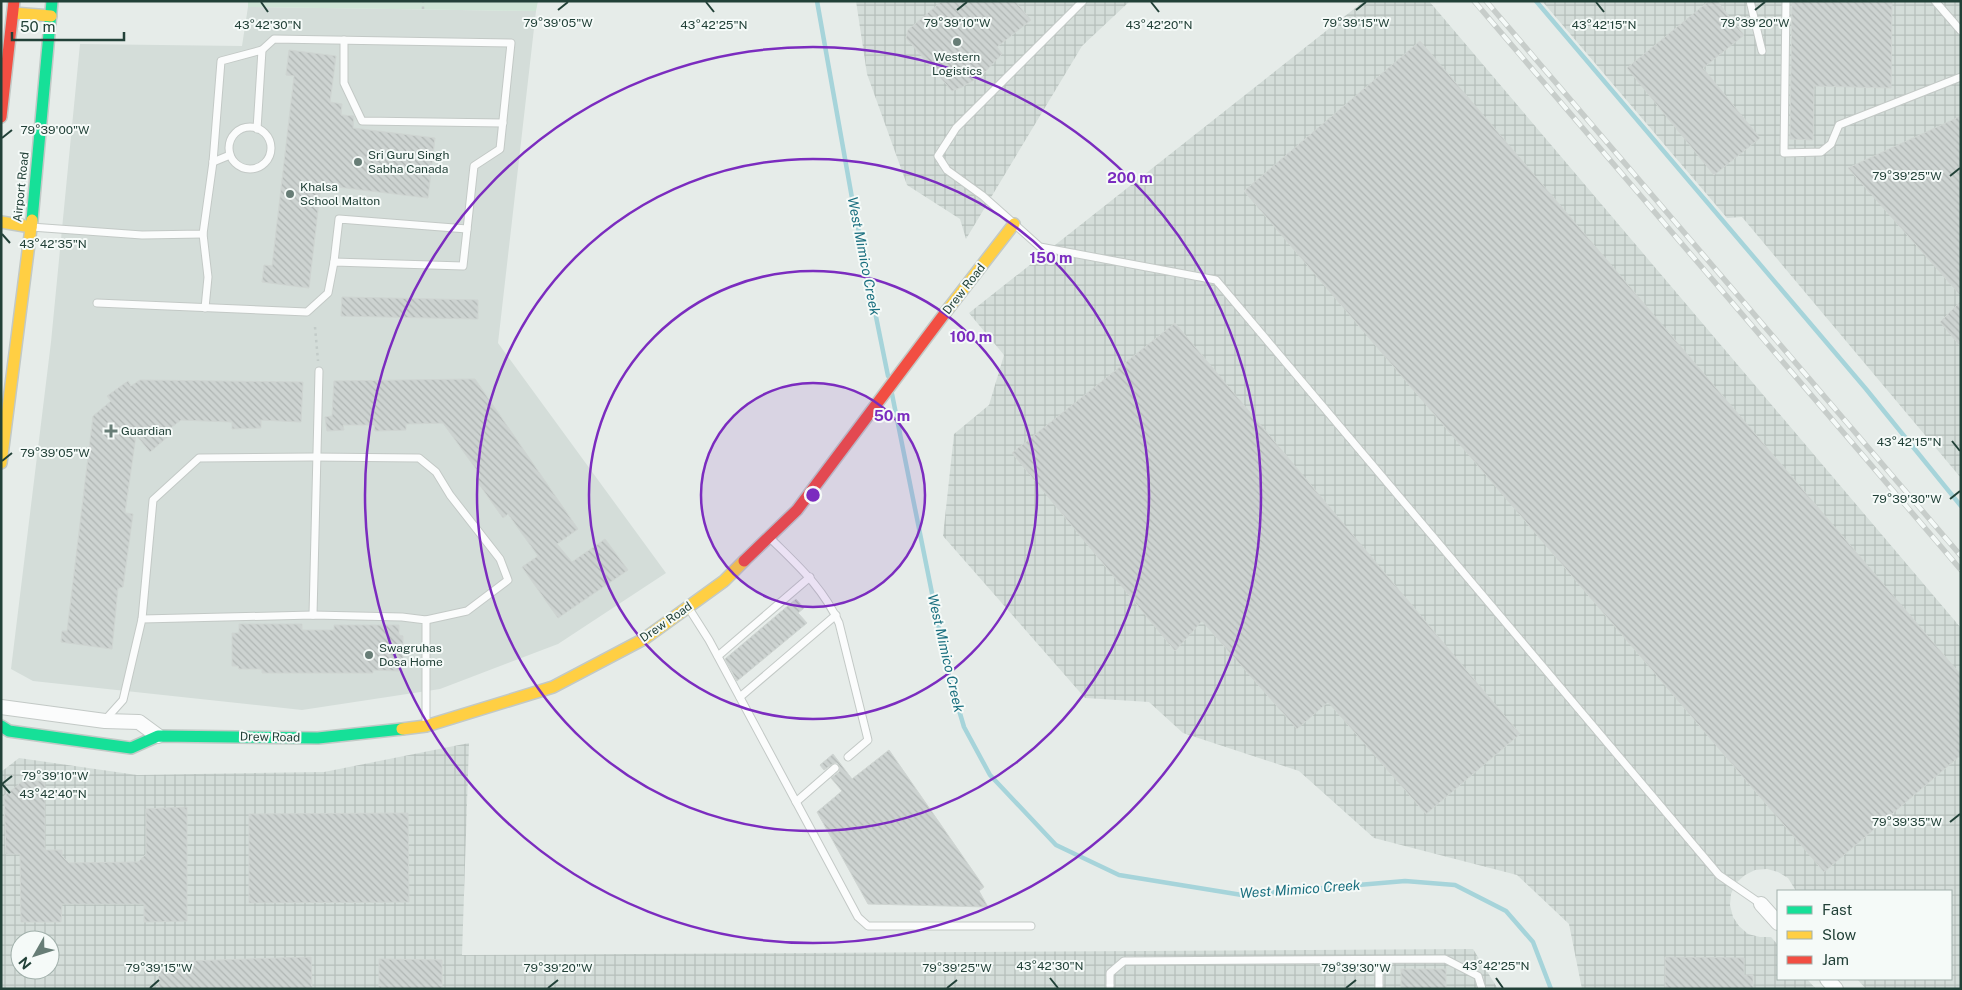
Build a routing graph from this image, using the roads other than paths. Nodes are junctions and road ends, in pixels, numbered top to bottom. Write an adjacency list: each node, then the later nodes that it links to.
1 (52, 1): 7 (street, Airport Road)
2 (1083, 1): 19 (lane)
3 (1750, 1): 11 (lane)
4 (1786, 1): 12 (lane)
5 (1934, 1): 8 (lane)
6 (13, 7): 7 (street); 13 (street)
7 (51, 16): 20 (street, Airport Road)
8 (1961, 31)
9 (344, 40): 10 (lane); 14 (lane); 14 (lane)
10 (262, 50): 15 (lane); 17 (lane)
11 (1762, 51)
12 (1961, 77)
13 (1, 117)
14 (502, 123): 21 (lane)
15 (257, 129): 16 (lane); 16 (lane)
16 (230, 155): 17 (lane)
17 (213, 162): 22 (lane)
18 (1, 222): 20 (street)
19 (1014, 224): 29 (street, Drew Road); 46 (lane)
20 (31, 227): 22 (lane); 28 (street, Airport Road)
21 (467, 229): 23 (lane); 23 (lane)
22 (203, 234): 25 (lane)
23 (334, 262): 25 (lane)
24 (97, 303): 25 (lane)
25 (206, 308)
26 (319, 371): 27 (lane)
27 (317, 457): 32 (lane); 34 (lane); 35 (lane)
28 (1, 463)
29 (769, 536): 30 (lane); 31 (street, Drew Road)
30 (810, 577): 33 (lane); 36 (lane)
31 (688, 607): 36 (lane); 41 (street, Drew Road)
32 (313, 615): 34 (lane); 35 (lane)
33 (836, 615): 37 (lane); 43 (lane)
34 (142, 618): 39 (lane)
35 (426, 620): 41 (lane)
36 (718, 656): 37 (lane)
37 (740, 697): 45 (lane)
38 (1, 708): 39 (street)
39 (105, 721): 42 (street)
40 (1, 726): 42 (street, Drew Road)
41 (426, 726): 42 (street, Drew Road)
42 (158, 736)
43 (848, 757)
44 (835, 768): 45 (lane)
45 (796, 802): 48 (lane)
46 (1761, 904): 47 (street)
47 (1777, 922)
48 (1031, 926)
49 (1379, 960): 50 (lane); 51 (lane); 52 (lane)
50 (1110, 989)
51 (1379, 989)
52 (1482, 989)

